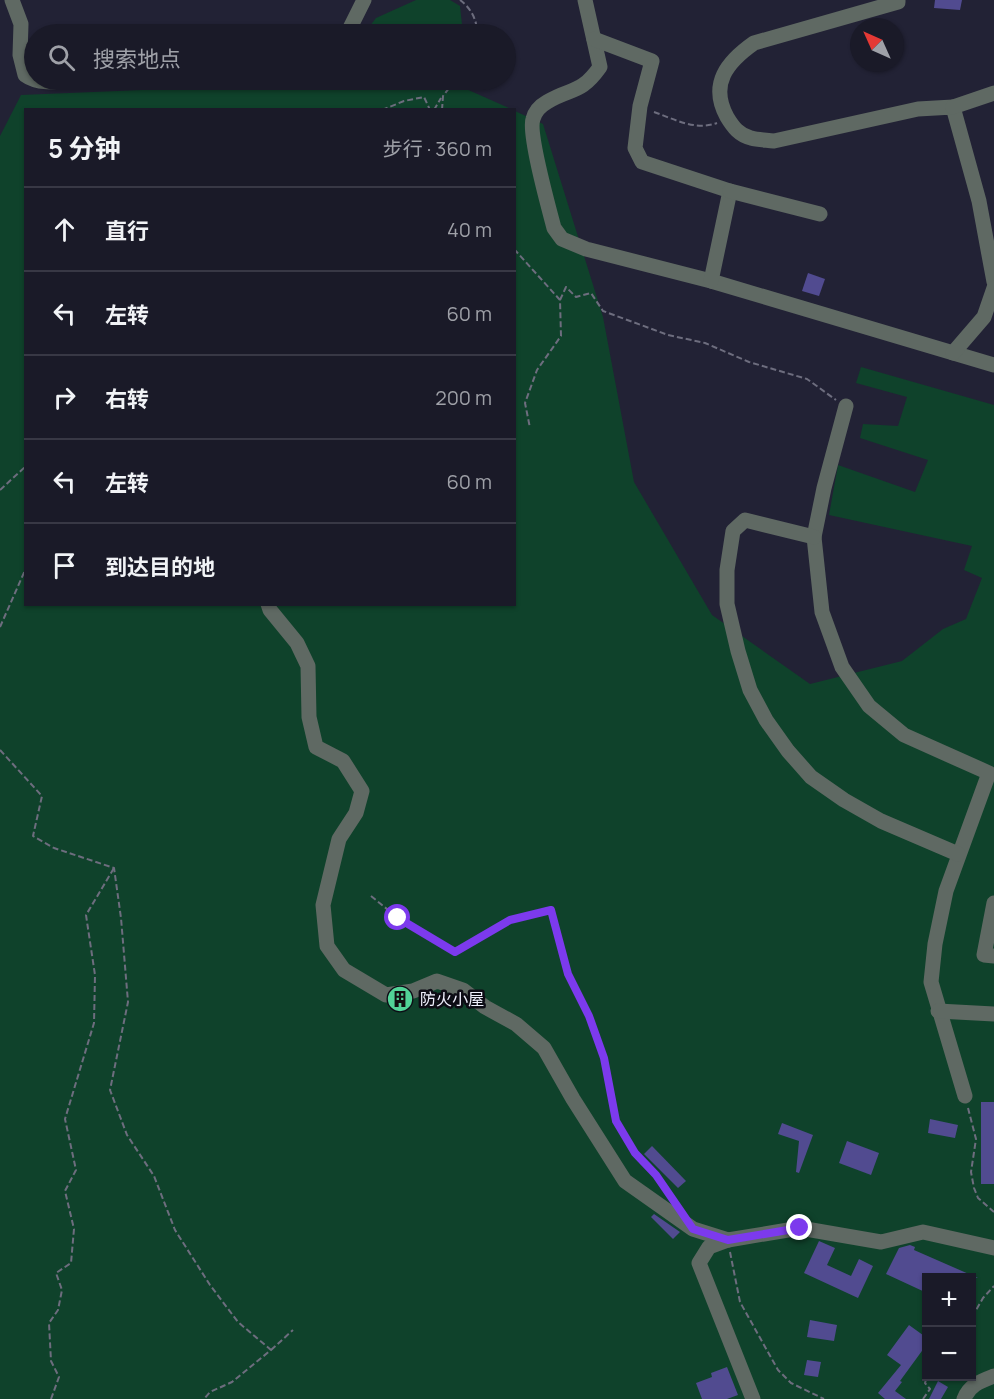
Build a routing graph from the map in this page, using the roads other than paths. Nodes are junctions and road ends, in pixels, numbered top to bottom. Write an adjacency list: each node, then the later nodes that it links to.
1 (364, 0): 5 (street)
2 (585, 0): 6 (street)
3 (898, 0): 9 (street)
4 (9, 1): 7 (street)
5 (352, 24)
6 (594, 39): 10 (street); 12 (street)
7 (24, 71)
8 (994, 93): 9 (street)
9 (953, 107): 13 (street)
10 (730, 191): 11 (street); 12 (street)
11 (820, 214)
12 (711, 281): 16 (street)
13 (994, 282)
14 (994, 288): 15 (street)
15 (989, 318): 16 (street)
16 (953, 353): 17 (street)
17 (994, 365)
18 (846, 406): 19 (street)
19 (814, 537): 21 (street); 21 (street)
20 (269, 606): 27 (street)
21 (958, 854): 24 (street)
22 (994, 903): 23 (street)
23 (994, 956)
24 (938, 1011): 25 (street); 26 (street)
25 (994, 1014)
26 (965, 1096)
27 (728, 1240): 28 (street); 30 (street)
28 (994, 1248)
29 (994, 1376): 31 (street)
30 (753, 1399)
31 (964, 1399)

